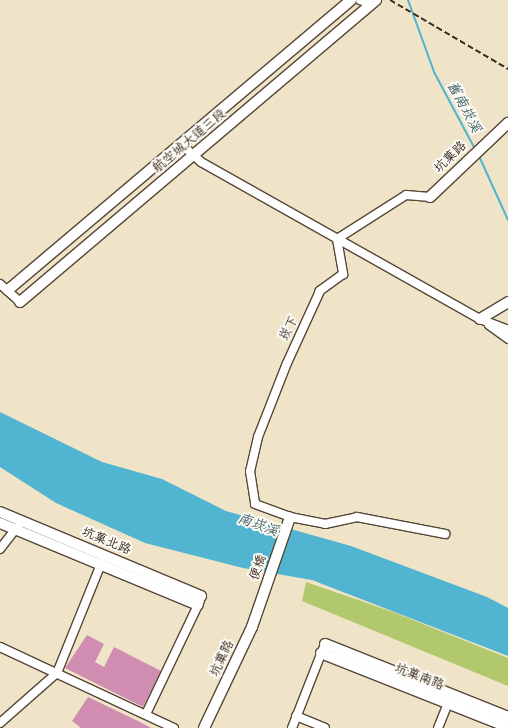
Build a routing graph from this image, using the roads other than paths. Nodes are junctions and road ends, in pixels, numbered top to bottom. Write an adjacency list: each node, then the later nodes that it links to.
1 (352, 0): 5 (street, 航空城大道三段)
2 (360, 0): 3 (street)
3 (373, 2): 6 (street, 航空城大道三段)
4 (508, 123): 7 (street, 坑菓路)
5 (181, 144): 6 (street); 9 (street, 航空城大道三段)
6 (193, 157): 8 (street); 10 (street, 航空城大道三段)
7 (430, 197): 8 (street)
8 (337, 239): 12 (street); 16 (street, 崁下)
9 (4, 287): 10 (street)
10 (20, 302)
11 (508, 302): 12 (street)
12 (480, 319): 13 (street); 14 (street)
13 (508, 330)
14 (508, 339)
15 (0, 512): 18 (street, 坑菓北路)
16 (289, 521): 19 (street); 22 (street, 便橋)
17 (0, 523): 18 (street, 坑菓北路)
18 (18, 526): 20 (street); 21 (street, 坑菓北路); 23 (street, 坑菓北路)
19 (446, 534)
20 (0, 549)
21 (101, 564): 23 (street, 坑菓北路); 26 (street)
22 (262, 598): 34 (street, 坑菓路)
23 (200, 601): 28 (street)
24 (0, 647): 26 (street)
25 (323, 649): 27 (street, 坑菓南路); 29 (street); 30 (street, 坑菓南路)
26 (57, 673): 28 (street); 31 (street)
27 (448, 703): 32 (street, 坑菓南路); 37 (street)
28 (146, 714): 33 (street)
29 (296, 716): 35 (street); 36 (street)
30 (508, 717)
31 (0, 723)
32 (508, 727)
33 (174, 728)
34 (204, 728)
35 (292, 728)
36 (325, 728)
37 (438, 728)

